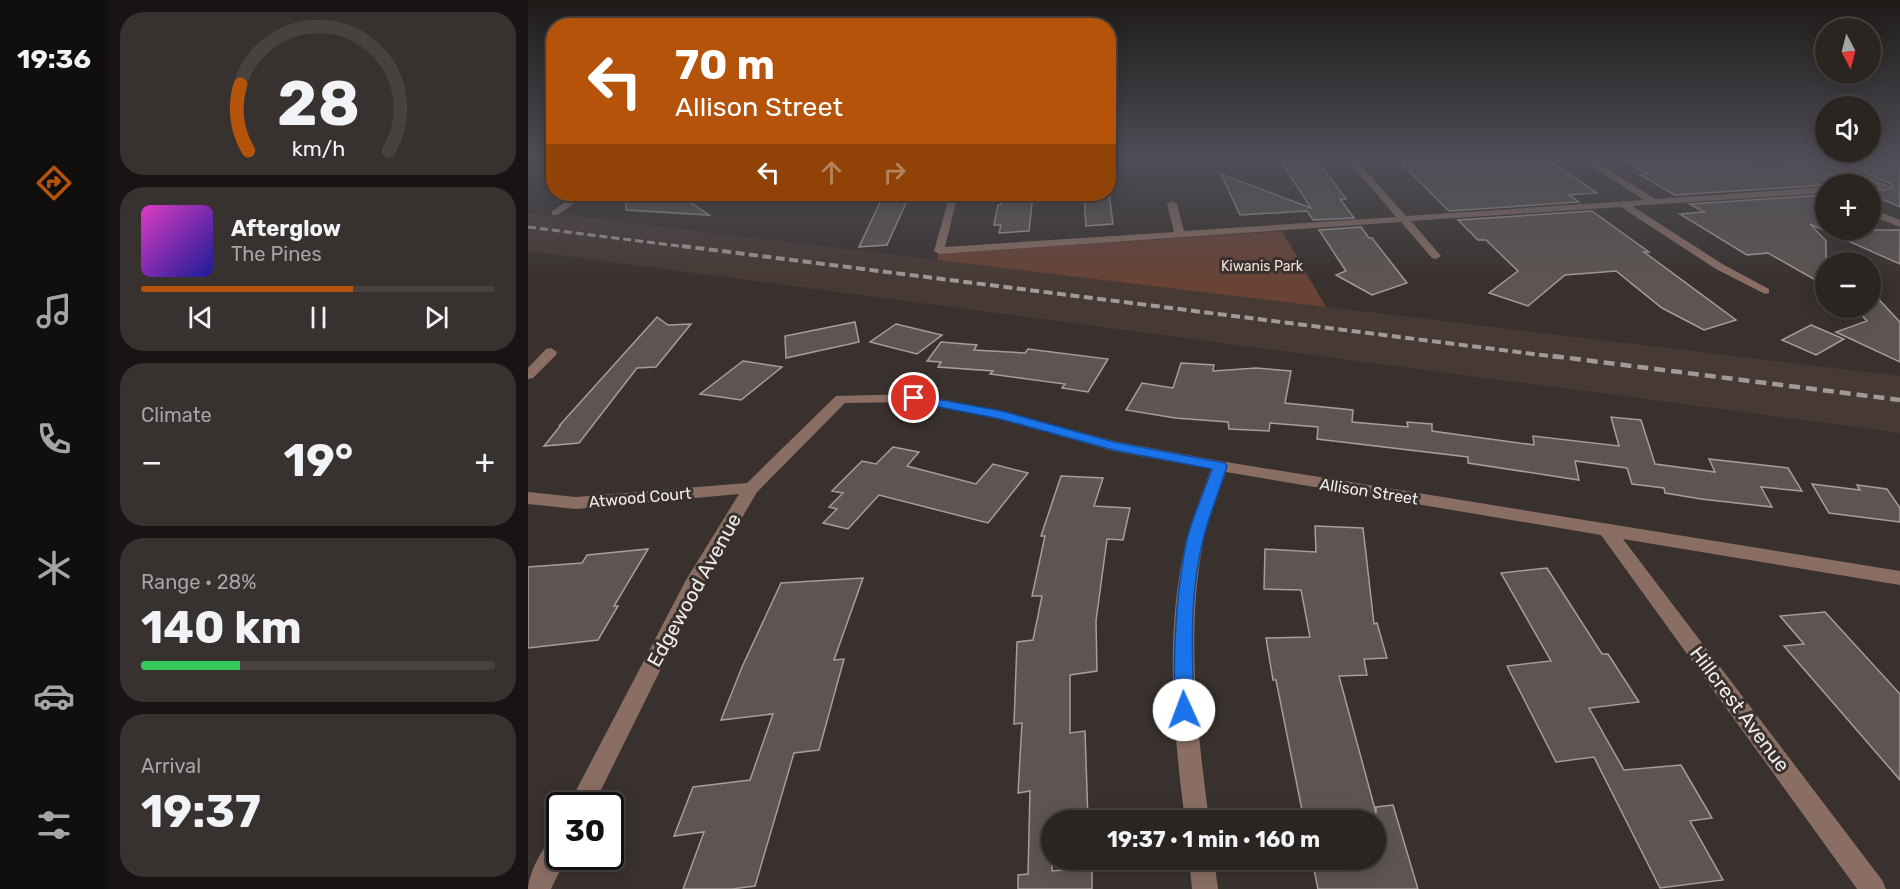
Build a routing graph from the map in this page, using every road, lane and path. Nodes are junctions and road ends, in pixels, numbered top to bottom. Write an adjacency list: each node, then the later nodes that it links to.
1 (572, 201): 8 (street)
2 (952, 201): 12 (street)
3 (1387, 201): 10 (street)
4 (1661, 201): 5 (street)
5 (1654, 202): 7 (street)
6 (1172, 204): 12 (street)
7 (1624, 205): 10 (street); 14 (street)
8 (555, 213)
9 (1881, 216): 11 (street)
10 (1403, 220): 12 (street); 13 (street)
11 (1900, 224)
12 (1180, 234)
13 (1436, 256)
14 (1765, 291)
15 (551, 352): 16 (street)
16 (528, 375)
17 (841, 399): 18 (street, Allison Street); 19 (street, Edgewood Avenue)
18 (1220, 466): 21 (street, Allison Street); 24 (street)
19 (751, 489): 20 (street, Atwood Court); 23 (street, Edgewood Avenue)
20 (528, 498)
21 (1607, 530): 22 (street, Allison Street); 29 (street, Hillcrest Avenue)
22 (1900, 578)
23 (587, 792)
24 (1196, 810)
25 (547, 870): 27 (street)
26 (1203, 870): 28 (street)
27 (537, 889)
28 (1205, 889)
29 (1873, 889)

